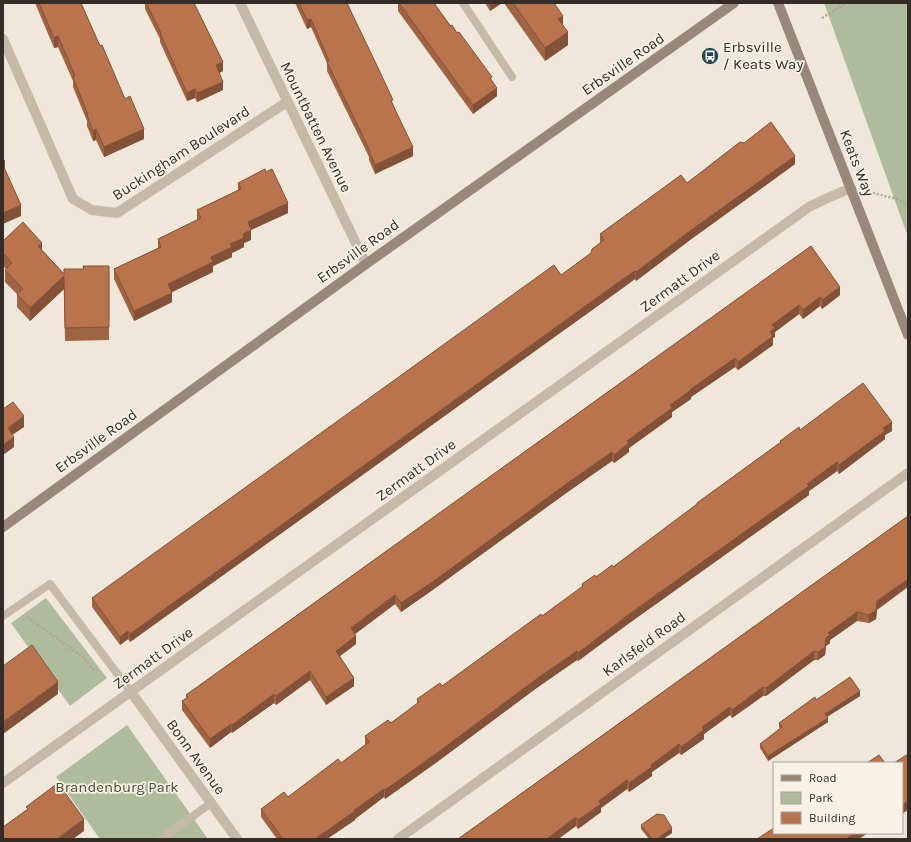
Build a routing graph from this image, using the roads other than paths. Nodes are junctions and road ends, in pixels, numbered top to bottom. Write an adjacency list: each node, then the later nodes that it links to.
1 (240, 3): 7 (street, Mountbatten Avenue)
2 (463, 3): 6 (lane)
3 (734, 3): 9 (main road, Erbsville Road)
4 (778, 3): 8 (main road, Keats Way)
5 (3, 39): 7 (street, Buckingham Boulevard)
6 (512, 77)
7 (287, 102): 9 (street, Mountbatten Avenue)
8 (851, 188): 10 (main road, Keats Way); 14 (street, Zermatt Drive)
9 (366, 264): 12 (main road, Erbsville Road)
10 (908, 335)
11 (908, 473): 19 (street, Karlsfeld Road)
12 (3, 527)
13 (3, 616): 14 (lane)
14 (131, 692): 15 (street, Zermatt Drive); 16 (street, Bonn Avenue)
15 (3, 783)
16 (211, 803): 17 (lane); 18 (street, Bonn Avenue)
17 (161, 839)
18 (237, 839)
19 (398, 839)

